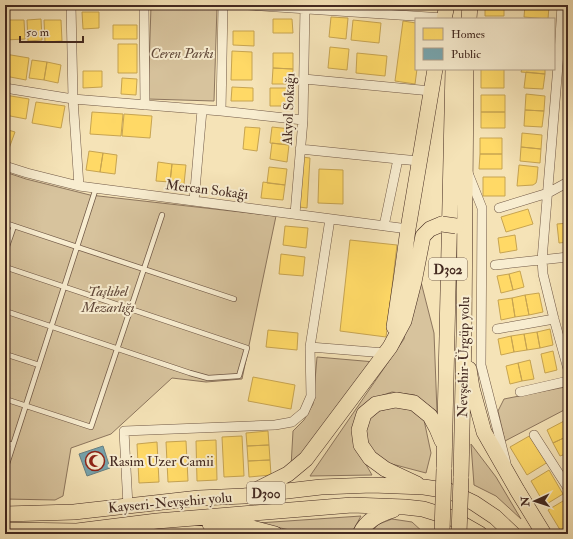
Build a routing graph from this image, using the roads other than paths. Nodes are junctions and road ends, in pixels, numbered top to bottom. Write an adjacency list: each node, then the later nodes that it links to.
1 (71, 5): 19 (street)
2 (144, 5): 20 (street)
3 (223, 5): 22 (street)
4 (248, 5): 8 (street)
5 (455, 5): 10 (highway)
6 (470, 5): 11 (highway)
7 (562, 5): 12 (street)
8 (305, 7): 9 (street); 16 (street, Akyol Sokağı)
9 (374, 9): 10 (street)
10 (448, 15)
11 (469, 18)
12 (560, 53): 32 (street)
13 (435, 70): 18 (highway)
14 (454, 70): 72 (highway, Nevşehir-Ürgüp yolu / D302)
15 (466, 70): 28 (highway, Nevşehir-Ürgüp yolu / D302)
16 (304, 79): 18 (street); 23 (street, Akyol Sokağı)
17 (5, 88): 19 (street)
18 (431, 91): 26 (highway)
19 (73, 99): 20 (street); 30 (street)
20 (145, 105): 21 (street)
21 (202, 110): 22 (street); 33 (street)
22 (221, 111): 23 (street)
23 (303, 120): 24 (street, Akyol Sokağı)
24 (300, 149): 25 (street); 35 (street, Akyol Sokağı)
25 (398, 159): 26 (street); 40 (street)
26 (419, 161): 42 (highway)
27 (5, 166): 30 (street, Mercan Sokağı)
28 (465, 166): 41 (highway, Nevşehir-Ürgüp yolu / D302); 74 (street)
29 (568, 182): 32 (street)
30 (79, 186): 31 (street, Mercan Sokağı)
31 (96, 188): 33 (street, Mercan Sokağı); 43 (lane)
32 (548, 193): 34 (street); 46 (street)
33 (194, 201): 35 (street, Mercan Sokağı)
34 (498, 208)
35 (295, 214): 37 (street, Mercan Sokağı)
36 (162, 215): 49 (lane)
37 (330, 219): 40 (street, Mercan Sokağı); 59 (street)
38 (5, 223): 39 (lane)
39 (14, 226): 43 (lane); 44 (lane)
40 (384, 226): 42 (street, Mercan Sokağı)
41 (454, 228): 57 (highway, Nevşehir-Ürgüp yolu / D302); 61 (highway)
42 (408, 229): 61 (highway)
43 (77, 247): 49 (lane); 50 (lane)
44 (5, 252)
45 (568, 257): 46 (street)
46 (542, 260): 47 (street); 54 (street)
47 (495, 265)
48 (5, 267): 50 (lane)
49 (144, 269): 51 (lane); 52 (lane)
50 (65, 286): 52 (lane); 55 (lane)
51 (234, 299)
52 (131, 308): 60 (lane); 60 (lane)
53 (5, 311): 55 (lane)
54 (554, 319): 56 (street); 58 (street)
55 (52, 327): 60 (lane); 63 (lane)
56 (497, 329)
57 (464, 334): 74 (highway); 86 (highway, Nevşehir-Ürgüp yolu / D302, bridge)
58 (564, 337): 64 (street)
59 (310, 347): 61 (street); 78 (street)
60 (118, 349): 68 (lane)
61 (388, 350): 77 (highway)
62 (5, 354): 63 (lane)
63 (39, 365): 68 (lane)
64 (568, 369)
65 (568, 381): 66 (street)
66 (520, 392)
67 (5, 398): 68 (lane)
68 (26, 406): 71 (lane)
69 (534, 435): 76 (street)
70 (5, 442): 71 (lane)
71 (13, 444): 73 (lane)
72 (444, 445): 75 (highway); 85 (highway, Nevşehir-Ürgüp yolu / D302, bridge)
73 (5, 470)
74 (509, 476): 89 (highway)
75 (424, 487): 77 (highway, Kayseri-Nevşehir yolu / D300); 88 (highway, Kayseri-Nevşehir yolu / D300)
76 (568, 488)
77 (244, 496): 78 (highway, Kayseri-Nevşehir yolu / D300)
78 (128, 506): 80 (highway, Kayseri-Nevşehir yolu / D300)
79 (405, 507): 81 (highway, Kayseri-Nevşehir yolu / D300); 84 (highway); 87 (highway, Kayseri-Nevşehir yolu / D300)
80 (5, 514)
81 (158, 521): 82 (highway, Kayseri-Nevşehir yolu / D300); 83 (highway)
82 (6, 531)
83 (275, 534)
84 (360, 534)
85 (442, 534)
86 (459, 534)
87 (480, 534)
88 (514, 534)
89 (544, 534)

